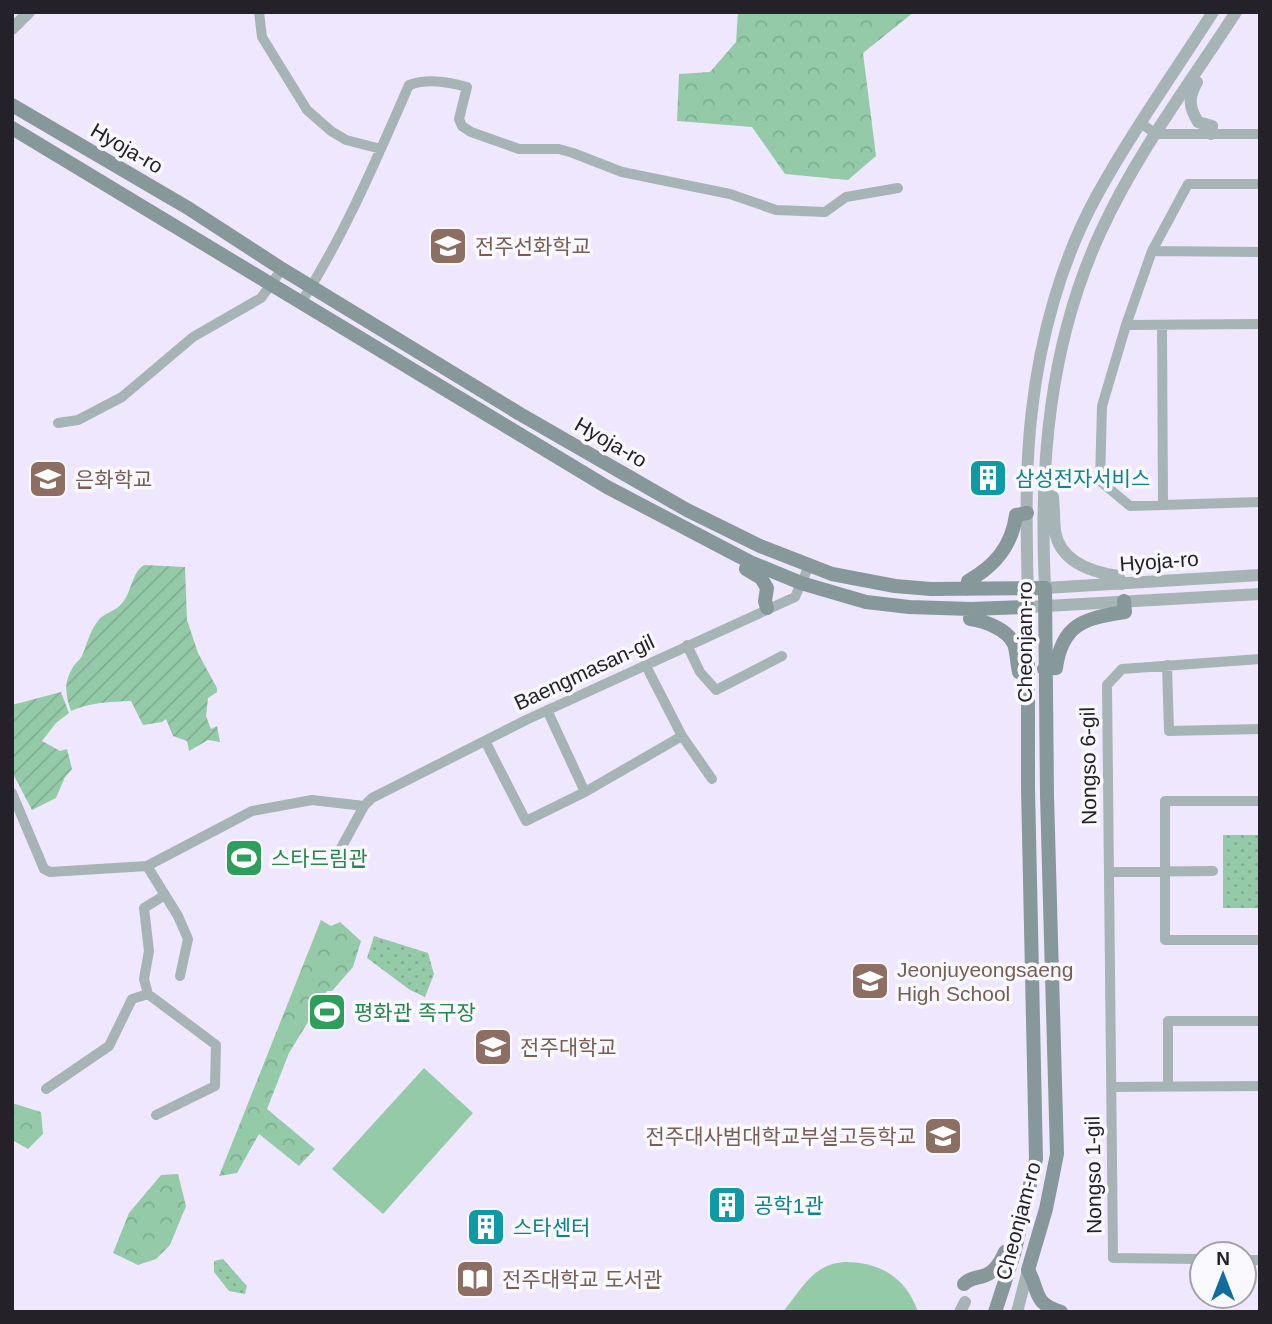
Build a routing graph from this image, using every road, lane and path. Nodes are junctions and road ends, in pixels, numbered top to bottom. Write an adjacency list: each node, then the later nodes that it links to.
1 (29, 12): 5 (street)
2 (259, 12): 13 (street)
3 (1213, 12): 8 (street, Cheonjam-ro)
4 (1236, 12): 6 (street, Cheonjam-ro)
5 (12, 30)
6 (1194, 77): 10 (street, Cheonjam-ro); 11 (street)
7 (12, 105): 18 (main road, Hyoja-ro)
8 (1142, 124): 10 (street); 29 (street, Cheonjam-ro)
9 (12, 128): 19 (main road, Hyoja-ro)
10 (1156, 134): 11 (street); 26 (street, Cheonjam-ro)
11 (1211, 134): 12 (street)
12 (1260, 134)
13 (381, 149): 15 (street); 20 (street)
14 (1260, 184): 16 (street)
15 (898, 188)
16 (1152, 251): 17 (street); 23 (street)
17 (1260, 252)
18 (282, 269): 19 (street); 20 (main road, Hyoja-ro)
19 (273, 285): 21 (main road, Hyoja-ro); 25 (street)
20 (311, 286): 21 (street); 31 (main road, Hyoja-ro)
21 (302, 301): 30 (main road, Hyoja-ro)
22 (1260, 324): 24 (street)
23 (1126, 325): 24 (street); 28 (street)
24 (1162, 325): 28 (street)
25 (58, 423)
26 (1044, 493): 34 (street); 35 (street, Cheonjam-ro)
27 (1260, 502): 28 (street)
28 (1163, 505)
29 (1027, 513): 36 (main road); 37 (street, Cheonjam-ro)
30 (750, 562): 33 (main road, Hyoja-ro); 42 (main road)
31 (809, 566): 33 (street, Baengmasan-gil); 36 (main road, Hyoja-ro)
32 (1260, 575): 34 (street, Hyoja-ro)
33 (801, 583): 42 (street, Baengmasan-gil); 43 (main road, Hyoja-ro)
34 (1122, 584): 35 (street, Hyoja-ro)
35 (1045, 588): 37 (main road, Hyoja-ro); 41 (main road, Cheonjam-ro)
36 (967, 589): 37 (main road, Hyoja-ro)
37 (1028, 589): 40 (street, Cheonjam-ro)
38 (1260, 594): 39 (street, Hyoja-ro)
39 (1124, 601): 41 (street, Hyoja-ro); 49 (main road)
40 (1028, 607): 41 (street, Hyoja-ro); 43 (main road, Hyoja-ro); 50 (main road, Cheonjam-ro)
41 (1045, 607): 49 (main road, Cheonjam-ro)
42 (766, 608): 44 (street, Baengmasan-gil)
43 (971, 609): 50 (main road)
44 (687, 645): 45 (street); 47 (street, Baengmasan-gil)
45 (782, 656)
46 (1260, 659): 48 (street, Nongso 6-gil)
47 (645, 664): 51 (street, Baengmasan-gil); 53 (street)
48 (1167, 665): 52 (street); 64 (street, Nongso 6-gil)
49 (1044, 669): 77 (main road, Cheonjam-ro)
50 (1028, 672): 75 (main road, Cheonjam-ro)
51 (547, 710): 54 (street, Baengmasan-gil); 56 (street)
52 (1260, 729)
53 (682, 736): 55 (street); 56 (street)
54 (485, 741): 56 (street); 59 (street, Baengmasan-gil)
55 (712, 779)
56 (585, 792)
57 (12, 793): 61 (street)
58 (1260, 801): 62 (street)
59 (364, 806): 60 (street, Baengmasan-gil); 61 (street)
60 (340, 850)
61 (147, 866): 65 (street)
62 (1165, 871): 63 (street); 64 (street); 66 (street)
63 (1213, 871)
64 (1109, 872): 72 (street, Nongso 6-gil)
65 (165, 895): 67 (street); 68 (street)
66 (1260, 940)
67 (180, 976)
68 (148, 994): 73 (street); 74 (street)
69 (1260, 1021): 70 (street)
70 (1168, 1086): 71 (street); 72 (street)
71 (1260, 1086)
72 (1111, 1087): 76 (street, Nongso 1-gil)
73 (46, 1089)
74 (156, 1115)
75 (1014, 1254): 78 (main road); 79 (main road, Cheonjam-ro)
76 (1188, 1259)
77 (1028, 1270): 80 (street, Cheonjam-ro); 81 (main road)
78 (964, 1284)
79 (997, 1308): 80 (street)
80 (1018, 1312)
81 (1061, 1312)

